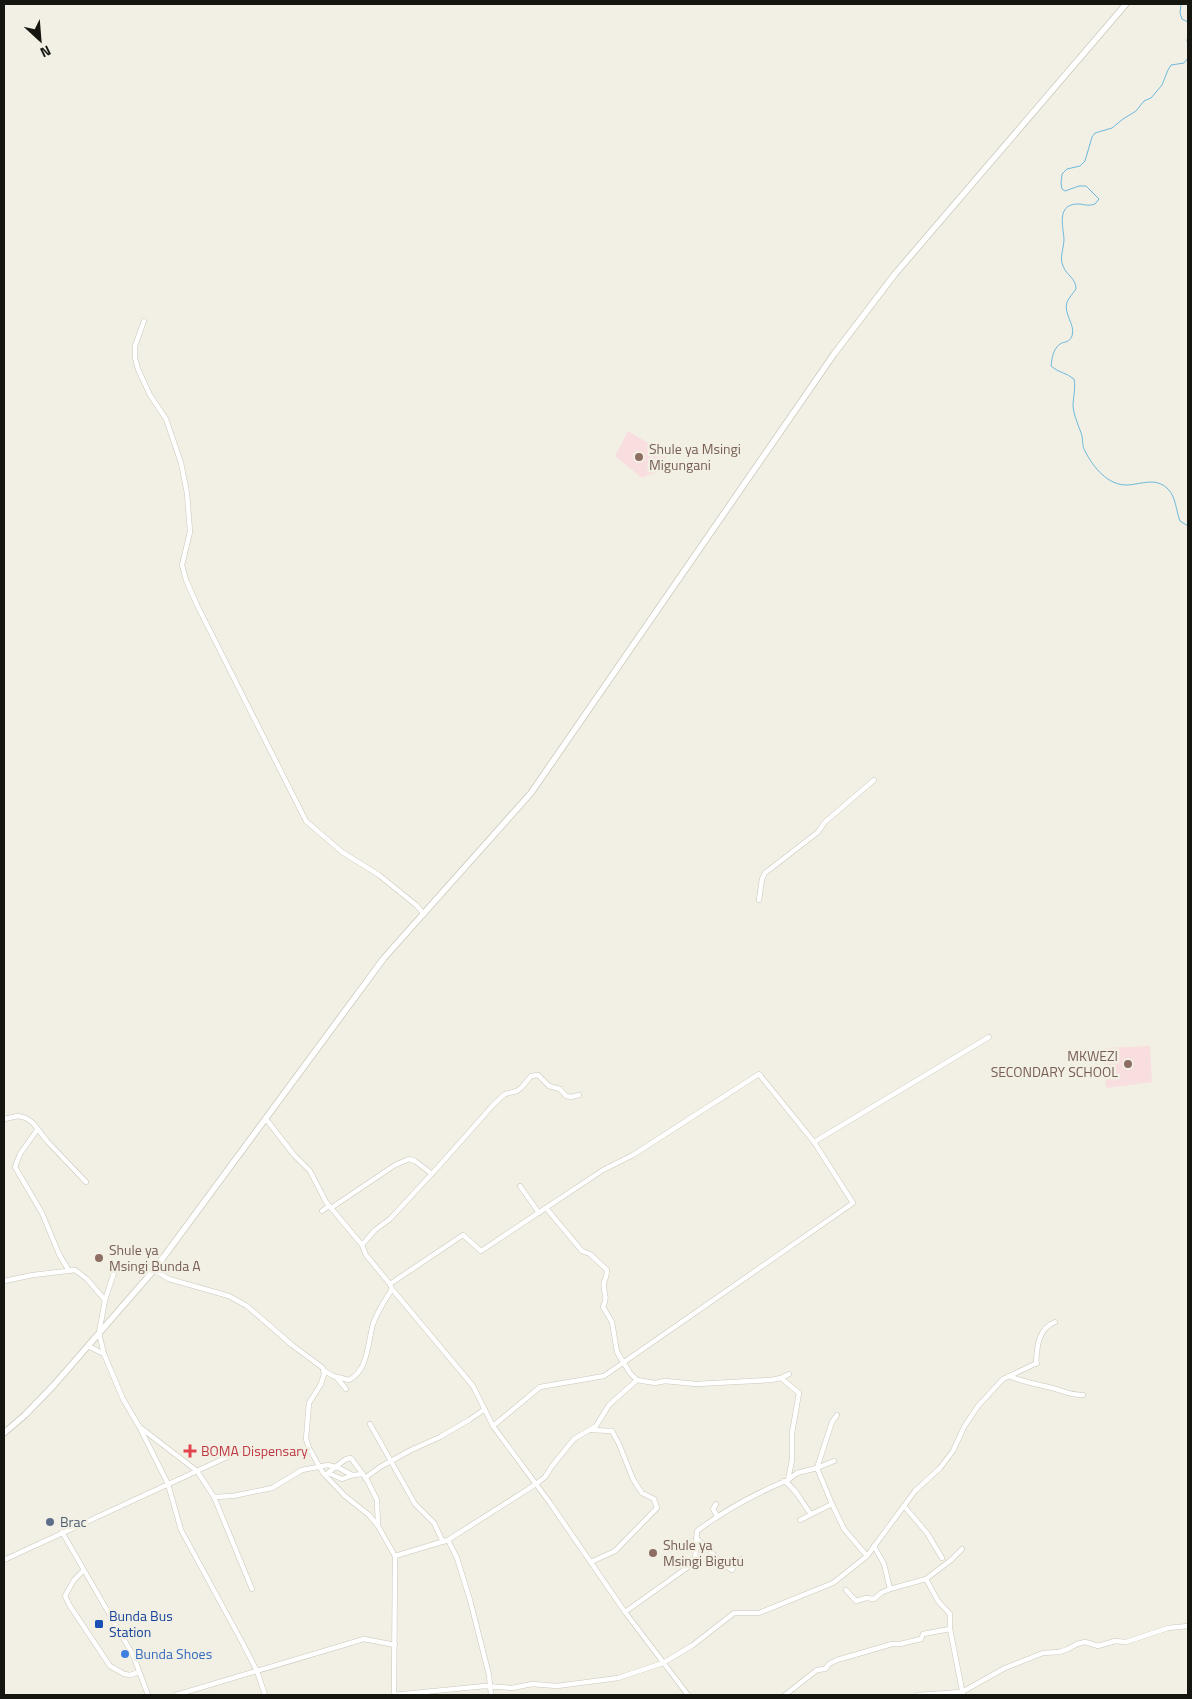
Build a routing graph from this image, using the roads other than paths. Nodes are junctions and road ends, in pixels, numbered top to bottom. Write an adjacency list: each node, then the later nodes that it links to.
1 (1126, 4): 5 (main road)
2 (144, 321): 5 (street)
3 (874, 780): 4 (street)
4 (759, 900)
5 (424, 914): 9 (main road)
6 (989, 1037): 11 (street)
7 (578, 1095): 12 (street)
8 (4, 1119): 10 (street)
9 (266, 1119): 15 (street); 20 (main road)
10 (37, 1130): 13 (street); 21 (street)
11 (814, 1142): 16 (street); 30 (street)
12 (432, 1174): 15 (street); 19 (street)
13 (86, 1182)
14 (520, 1186): 18 (street)
15 (330, 1207): 17 (street); 19 (street)
16 (546, 1208): 18 (street); 30 (street)
17 (322, 1211)
18 (539, 1213): 24 (street)
19 (362, 1245): 24 (street)
20 (154, 1270): 27 (main road); 31 (street)
21 (70, 1271): 23 (street); 25 (street)
22 (114, 1273): 25 (street)
23 (4, 1281)
24 (391, 1287): 34 (street); 39 (street)
25 (105, 1300): 27 (street)
26 (1055, 1322): 33 (street)
27 (98, 1333): 28 (main road); 29 (street)
28 (88, 1346): 29 (street); 45 (main road)
29 (104, 1354): 43 (street)
30 (623, 1363): 36 (street); 42 (street)
31 (323, 1370): 34 (street); 50 (street)
32 (790, 1374): 35 (street)
33 (1009, 1376): 38 (street); 62 (street)
34 (336, 1377): 37 (street)
35 (781, 1378): 36 (street); 56 (street)
36 (636, 1380): 44 (street)
37 (346, 1389)
38 (1083, 1395)
39 (485, 1409): 42 (street); 47 (street)
40 (837, 1415): 51 (street)
41 (370, 1424): 47 (street)
42 (493, 1426): 58 (street)
43 (140, 1428): 52 (street); 57 (street)
44 (590, 1430): 58 (street); 78 (street)
45 (4, 1433)
46 (238, 1452): 52 (street)
47 (390, 1461): 55 (street); 70 (street)
48 (834, 1462): 51 (street)
49 (336, 1467): 50 (street); 53 (street); 54 (street); 55 (street)
50 (320, 1468): 53 (street); 59 (street)
51 (817, 1468): 56 (street); 61 (street)
52 (198, 1471): 57 (street); 59 (street)
53 (326, 1474): 54 (street); 66 (street)
54 (352, 1475): 55 (street)
55 (364, 1476): 66 (street)
56 (786, 1481): 63 (street); 64 (street)
57 (168, 1484): 67 (street); 89 (street)
58 (536, 1484): 69 (street); 78 (street)
59 (214, 1497): 81 (street)
60 (716, 1504): 64 (street)
61 (832, 1504): 63 (street); 74 (street)
62 (904, 1506): 71 (street); 75 (street)
63 (811, 1514): 65 (street)
64 (717, 1516): 68 (street)
65 (800, 1520)
66 (378, 1526): 73 (street)
67 (62, 1532): 77 (street); 79 (street)
68 (696, 1538): 76 (street); 84 (street)
69 (448, 1540): 70 (street); 91 (street)
70 (443, 1542): 73 (street)
71 (874, 1546): 74 (street); 82 (street)
72 (962, 1548): 80 (street)
73 (395, 1556): 87 (street)
74 (867, 1556): 88 (street)
75 (942, 1558)
76 (741, 1559)
77 (4, 1560)
78 (591, 1562): 84 (street)
79 (84, 1571): 90 (street); 90 (street)
80 (926, 1579): 82 (street); 86 (street)
81 (252, 1589)
82 (890, 1589): 83 (street)
83 (846, 1590)
84 (625, 1612): 88 (street)
85 (1188, 1626): 92 (street)
86 (950, 1629): 92 (street); 98 (street)
87 (395, 1645): 89 (street); 91 (street)
88 (662, 1663): 91 (street); 97 (street)
89 (257, 1671): 94 (street); 95 (street)
90 (139, 1672): 93 (street)
91 (490, 1686): 96 (street)
92 (962, 1694): 99 (street)
93 (148, 1695)
94 (176, 1695)
95 (265, 1695)
96 (490, 1695)
97 (688, 1695)
98 (785, 1695)
99 (918, 1695)

